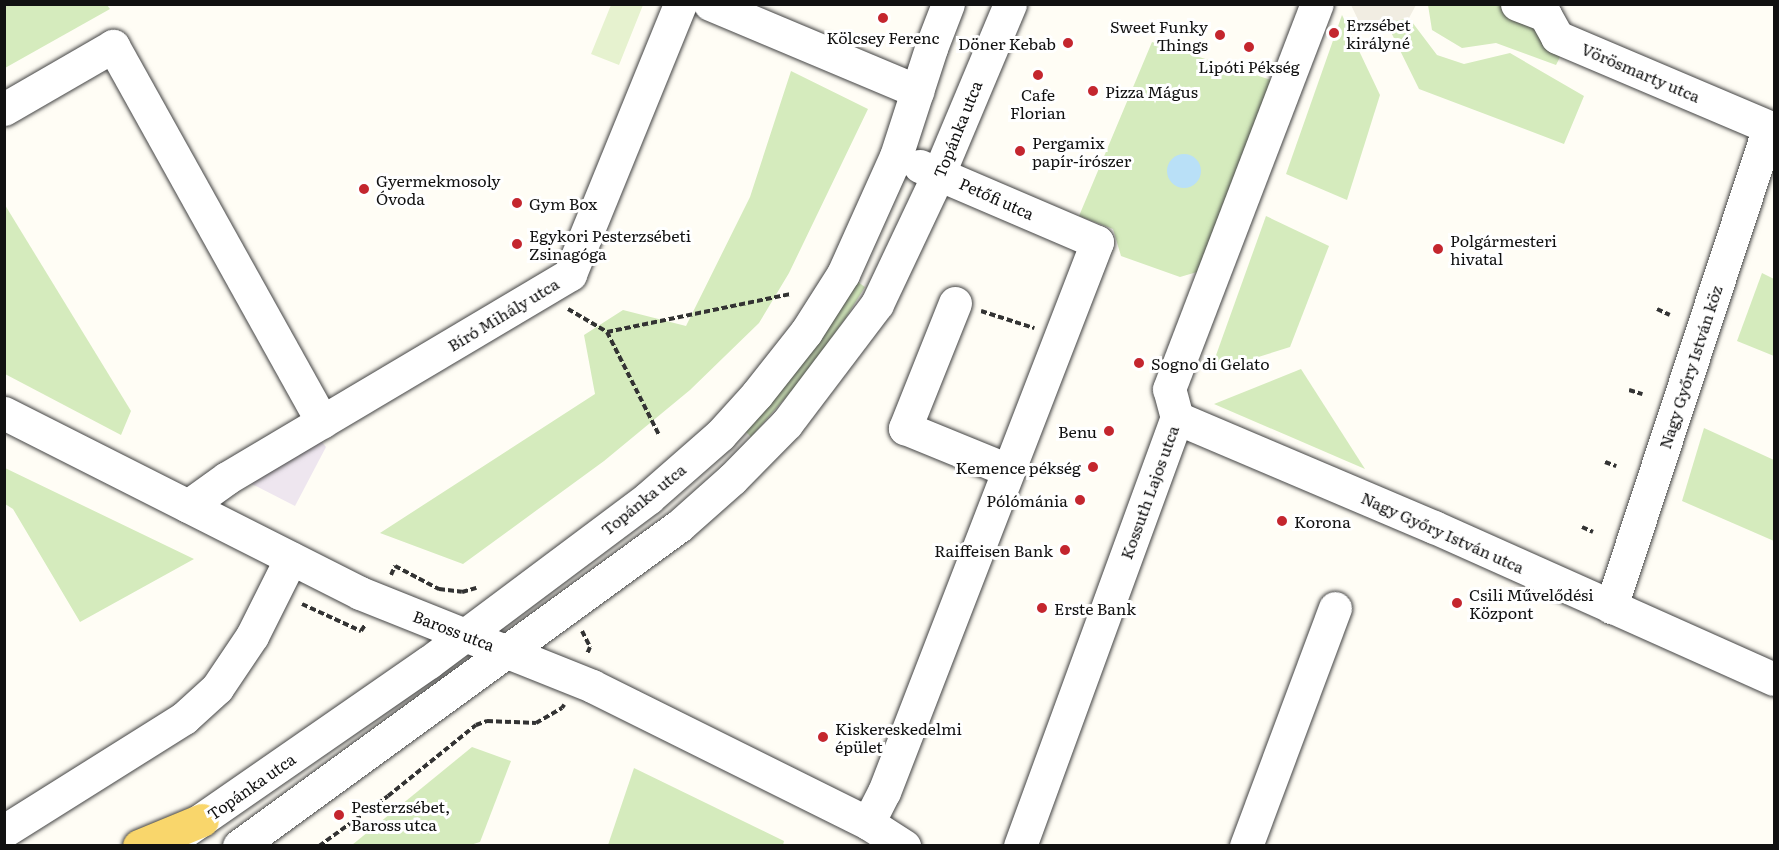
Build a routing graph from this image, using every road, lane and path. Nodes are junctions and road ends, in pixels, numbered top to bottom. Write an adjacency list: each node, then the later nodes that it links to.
1 (680, 4): 14 (street, Bíró Mihály utca)
2 (710, 4): 9 (street)
3 (948, 4): 9 (street, Topánka utca)
4 (1010, 4): 13 (street, Topánka utca)
5 (1317, 4): 23 (street, Kossuth Lajos utca)
6 (1517, 4): 8 (street)
7 (1569, 4): 8 (street)
8 (1557, 37): 11 (street, Vörösmarty utca)
9 (917, 91): 12 (street, Topánka utca)
10 (4, 109): 24 (street)
11 (1772, 128): 36 (street, Nagy Győry István köz)
12 (896, 156): 13 (street, Petőfi utca); 39 (street, Topánka utca)
13 (939, 173): 28 (street, Petőfi utca); 40 (street, Topánka utca)
14 (540, 292): 19 (path); 24 (street, Bíró Mihály utca)
15 (791, 294): 19 (path)
16 (955, 303): 28 (street)
17 (1657, 309): 18 (path)
18 (1670, 315)
19 (607, 332): 25 (path)
20 (1629, 390): 21 (path)
21 (1642, 394)
22 (4, 412): 29 (street, Baross utca)
23 (1177, 418): 36 (street, Nagy Győry István utca); 51 (street, Kossuth Lajos utca)
24 (322, 422): 29 (street, Bíró Mihály utca)
25 (659, 435)
26 (1605, 462): 27 (path)
27 (1616, 466)
28 (1008, 470): 44 (street)
29 (188, 506): 32 (street, Baross utca)
30 (1582, 527): 31 (path)
31 (1593, 532)
32 (291, 558): 39 (street, Baross utca); 45 (street)
33 (395, 566): 34 (path)
34 (481, 586)
35 (292, 599): 38 (path)
36 (1611, 607): 41 (street, Nagy Győry István utca)
37 (1335, 608): 52 (street)
38 (362, 631)
39 (465, 635): 40 (street, Baross utca); 43 (street, Topánka utca)
40 (509, 651): 44 (street, Baross utca); 48 (street, Topánka utca)
41 (1774, 679)
42 (546, 717): 49 (path)
43 (202, 820): 46 (main road); 47 (street, Topánka utca)
44 (868, 823): 50 (street, Baross utca)
45 (4, 831)
46 (139, 846)
47 (162, 846)
48 (239, 846)
49 (319, 846)
50 (904, 846)
51 (1020, 846)
52 (1246, 846)

